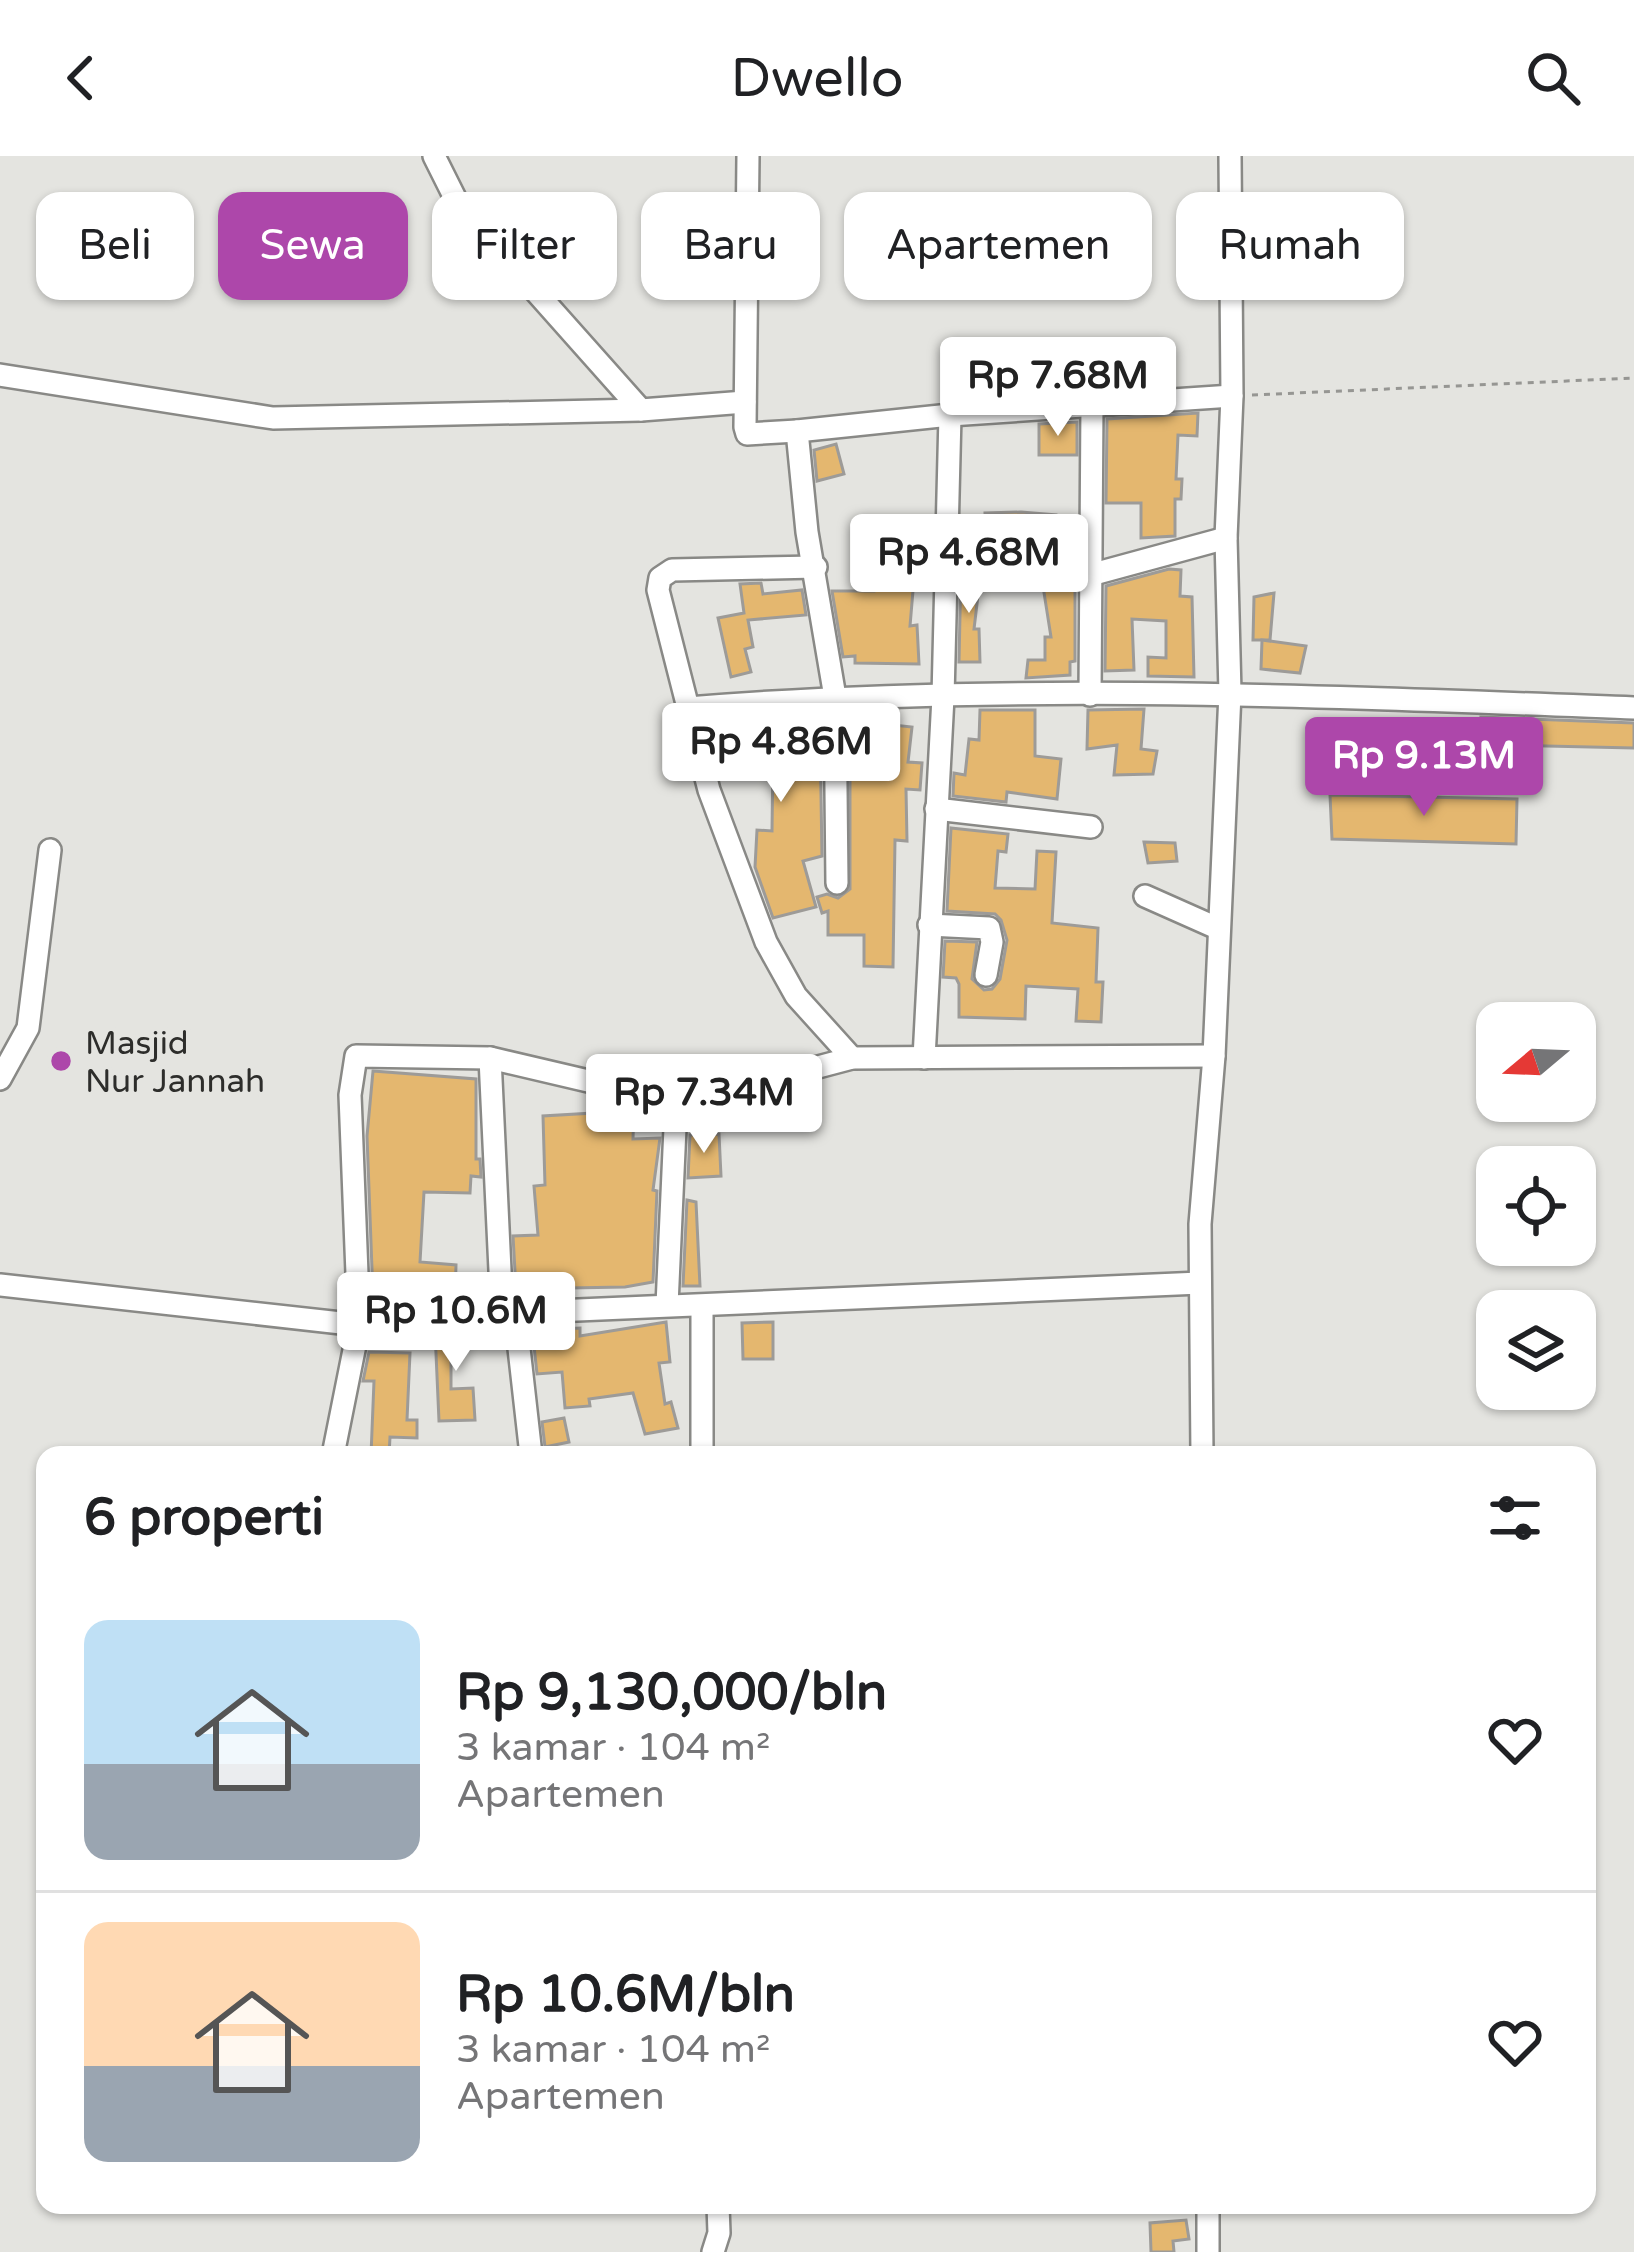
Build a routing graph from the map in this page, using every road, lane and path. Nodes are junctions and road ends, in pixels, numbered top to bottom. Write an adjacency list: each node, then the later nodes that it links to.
1 (434, 156): 9 (street)
2 (748, 156): 7 (street)
3 (1230, 156): 6 (street)
4 (0, 375): 9 (street)
5 (1634, 378): 6 (path)
6 (1232, 396): 8 (street); 12 (street)
7 (745, 403): 9 (street); 11 (street)
8 (1092, 404): 10 (street); 14 (street)
9 (640, 410)
10 (950, 415): 11 (street); 18 (street)
11 (797, 431): 13 (street)
12 (1226, 538): 14 (street); 15 (street)
13 (816, 567): 17 (street); 19 (street)
14 (1090, 575): 16 (street)
15 (1230, 693): 16 (street); 20 (street); 27 (street)
16 (1090, 695): 18 (street)
17 (835, 697): 18 (street); 19 (street); 24 (street)
18 (943, 697): 21 (street)
19 (688, 708): 31 (street)
20 (1634, 708)
21 (936, 809): 22 (street); 26 (street)
22 (1091, 827)
23 (50, 850): 33 (street)
24 (837, 883)
25 (1145, 896): 27 (street)
26 (928, 925): 28 (street); 32 (street)
27 (1217, 928): 29 (street)
28 (986, 975)
29 (1214, 1056): 32 (street); 35 (street)
30 (490, 1058): 34 (street); 39 (street); 40 (street)
31 (852, 1058): 32 (street); 34 (street)
32 (923, 1058)
33 (0, 1079)
34 (682, 1102): 37 (street)
35 (1200, 1283): 38 (street); 44 (street)
36 (0, 1285): 40 (street)
37 (667, 1305): 38 (street); 39 (street)
38 (702, 1308): 43 (street)
39 (508, 1313): 40 (street); 42 (street)
40 (359, 1325): 41 (street)
41 (335, 1446)
42 (530, 1446)
43 (702, 1446)
44 (1202, 1446)
45 (718, 2214): 47 (street)
46 (1208, 2214): 48 (street)
47 (713, 2252)
48 (1208, 2252)

